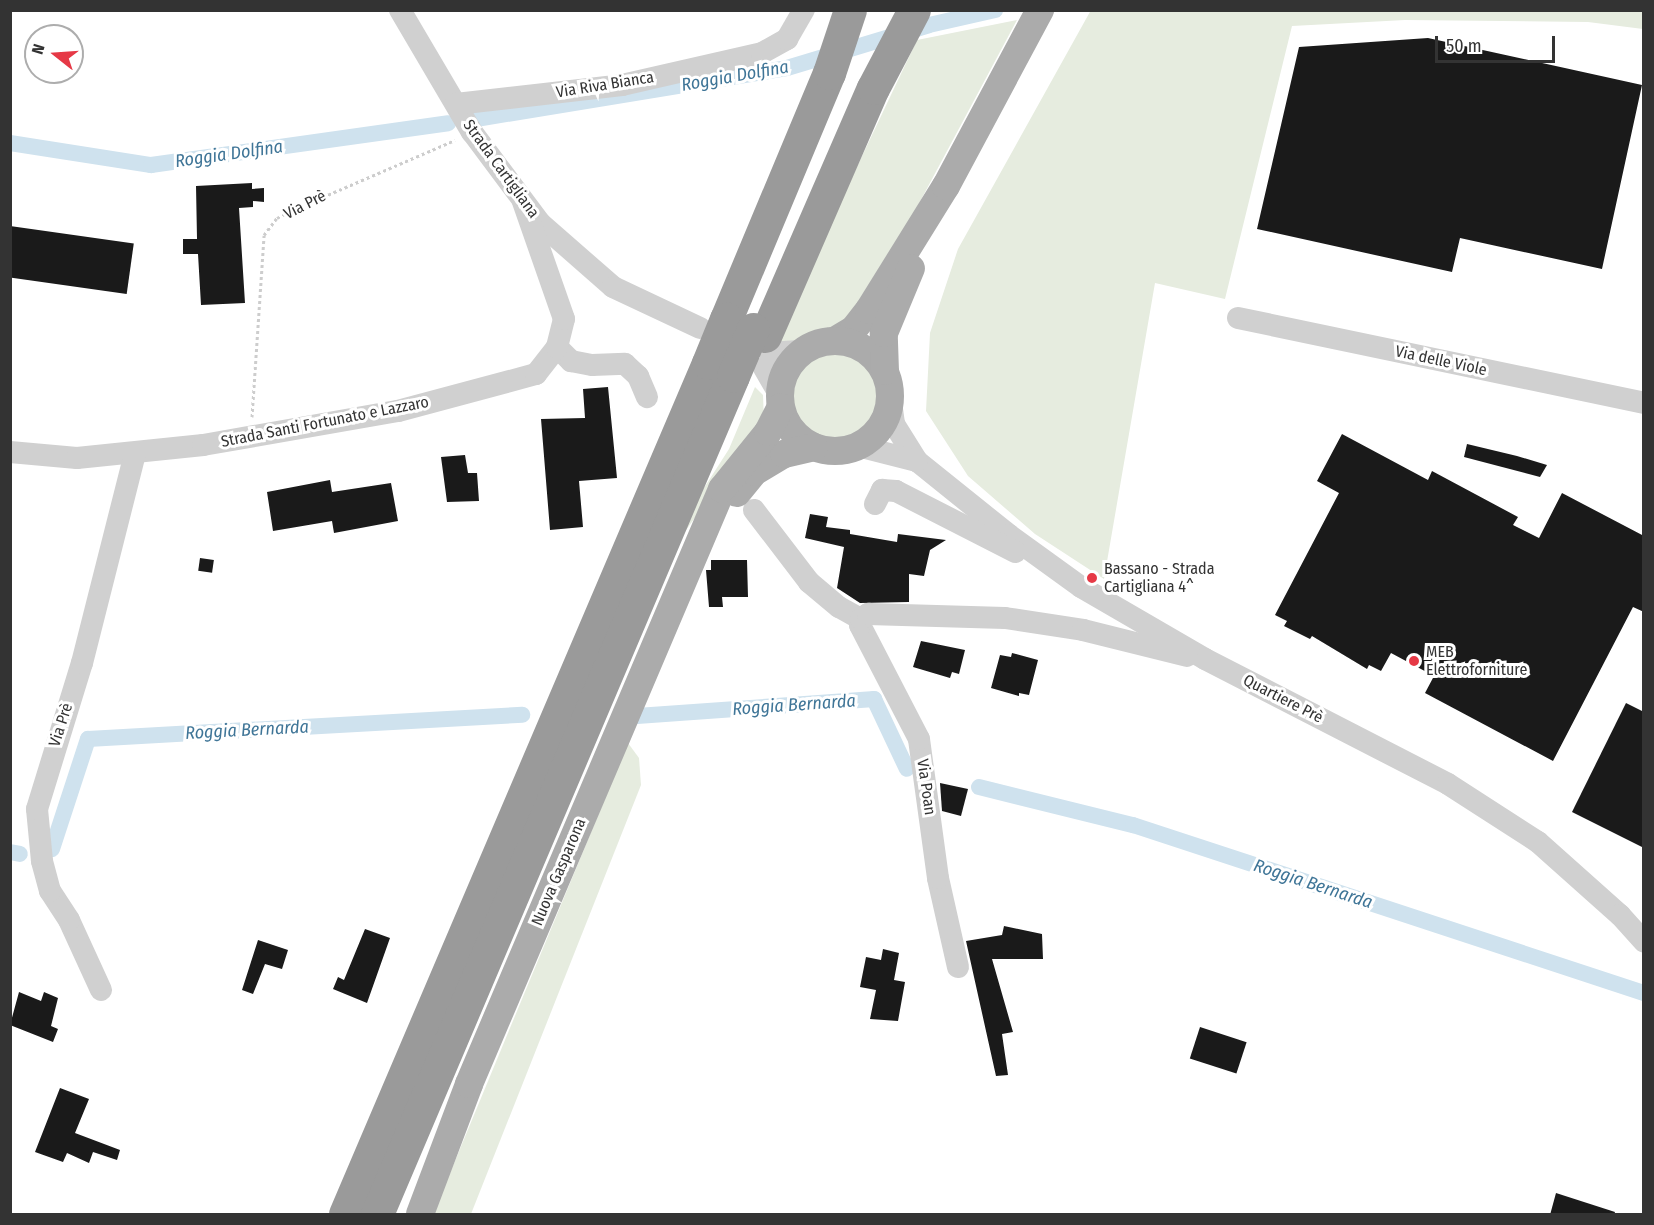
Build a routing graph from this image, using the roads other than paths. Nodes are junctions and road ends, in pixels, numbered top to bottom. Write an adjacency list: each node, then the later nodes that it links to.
1 (400, 10): 8 (street, Strada Cartigliana)
2 (804, 10): 8 (street, Via Riva Bianca)
3 (850, 10): 17 (highway)
4 (890, 10): 7 (highway)
5 (914, 10): 7 (highway)
6 (1040, 10): 9 (main road)
7 (878, 60): 17 (highway); 17 (highway)
8 (456, 104): 10 (street, Strada Cartigliana)
9 (946, 186): 14 (main road); 18 (main road)
10 (522, 202): 11 (street, Strada Cartigliana); 12 (street, Strada Santi Fortunato e Lazzaro)
11 (578, 259): 12 (street); 17 (street, Strada Cartigliana)
12 (554, 283): 15 (street, Strada Santi Fortunato e Lazzaro)
13 (1238, 318): 21 (street, Via delle Viole)
14 (836, 340): 16 (main road); 18 (main road)
15 (557, 347): 19 (street); 25 (street, Strada Santi Fortunato e Lazzaro)
16 (802, 351): 17 (street, Strada Cartigliana); 20 (main road, Nuova Gasparona)
17 (737, 352): 20 (street); 36 (highway); 37 (highway)
18 (887, 383): 22 (main road); 26 (street, Quartiere Prè)
19 (647, 397)
20 (780, 401): 23 (main road); 29 (main road, Nuova Gasparona)
21 (1644, 403)
22 (858, 446): 23 (main road, Nuova Gasparona); 26 (street, Quartiere Prè)
23 (814, 447): 29 (main road, Nuova Gasparona)
24 (10, 452): 25 (street, Strada Santi Fortunato e Lazzaro)
25 (135, 454): 35 (street, Via Prè)
26 (917, 461): 30 (street, Quartiere Prè)
27 (875, 504): 30 (street)
28 (754, 510): 31 (street)
29 (705, 532): 38 (main road, Nuova Gasparona)
30 (1036, 555): 32 (street, Quartiere Prè)
31 (861, 619): 32 (street); 34 (street, Via Poan)
32 (1204, 659): 33 (street, Quartiere Prè)
33 (1644, 942)
34 (958, 967)
35 (100, 990)
36 (345, 1215)
37 (377, 1215)
38 (420, 1215)

